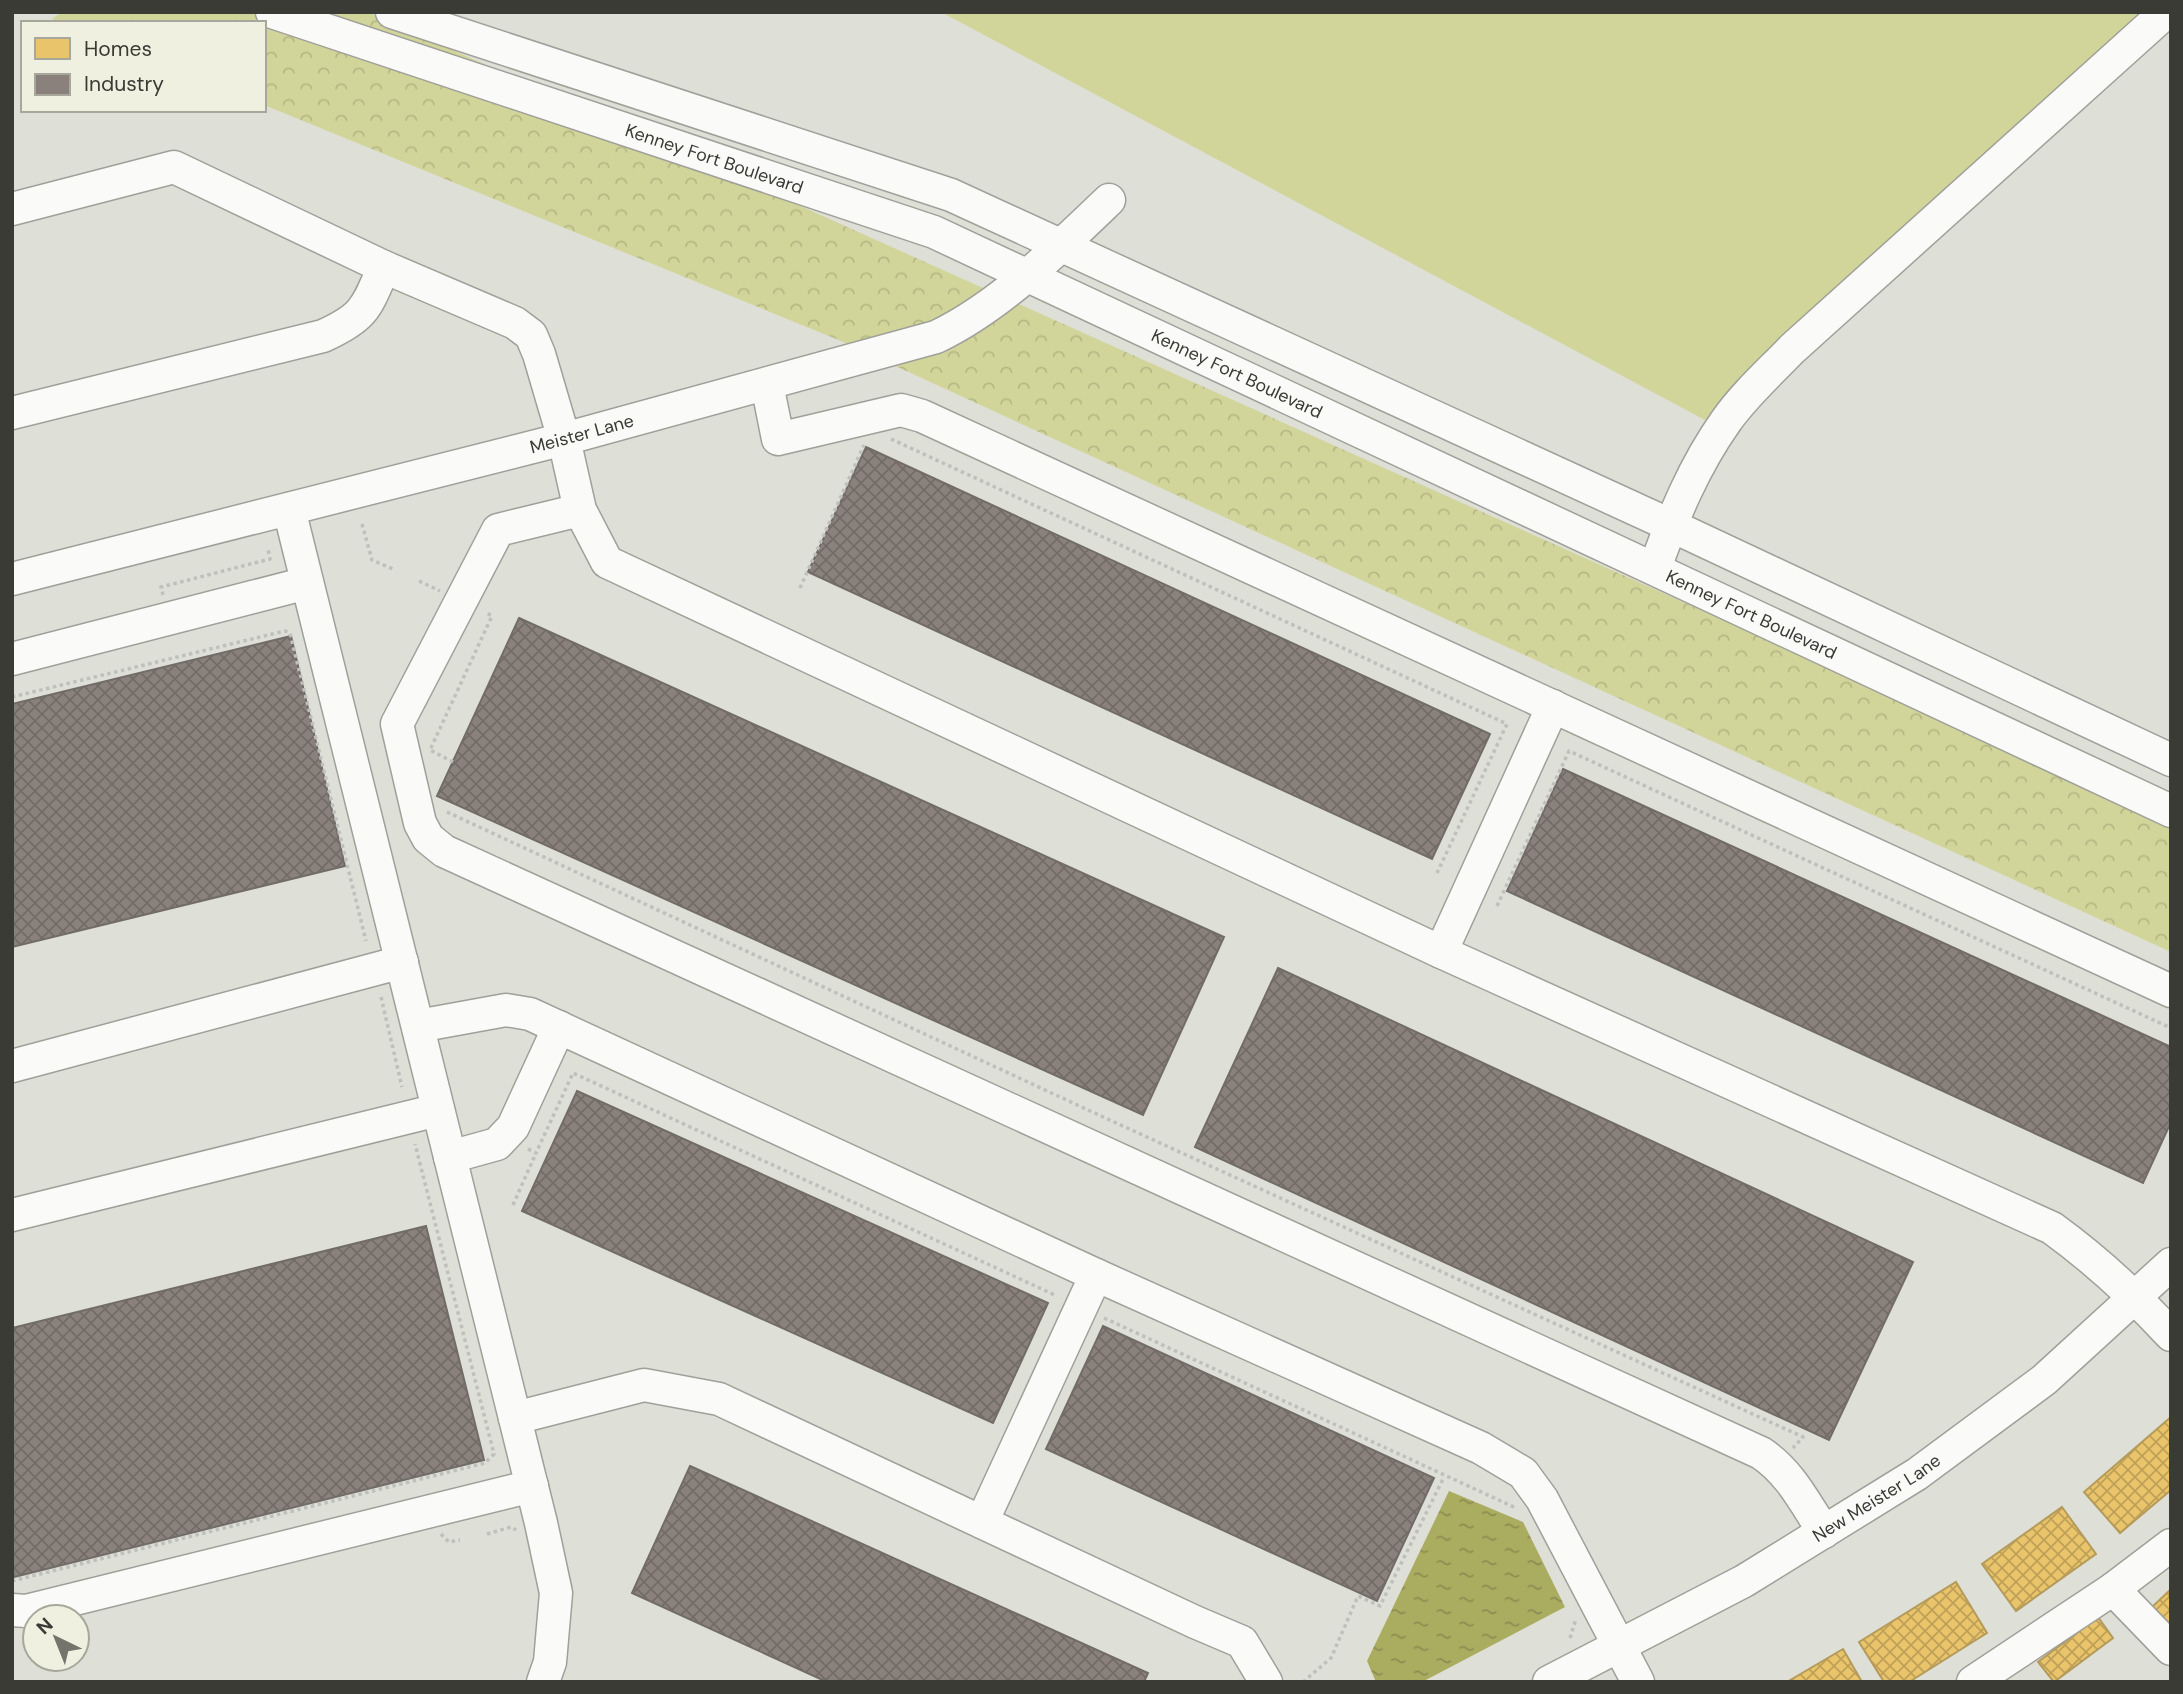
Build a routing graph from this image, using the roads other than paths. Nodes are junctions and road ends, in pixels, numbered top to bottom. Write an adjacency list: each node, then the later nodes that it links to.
1 (272, 12): 8 (street, Kenney Fort Boulevard)
2 (393, 12): 6 (street)
3 (2166, 12): 14 (street)
4 (1109, 200): 6 (street, Meister Lane)
5 (12, 209): 7 (street)
6 (1061, 246): 8 (street, Meister Lane); 14 (street)
7 (384, 267): 10 (street); 11 (street)
8 (1026, 275): 9 (street, Meister Lane); 15 (street, Kenney Fort Boulevard)
9 (766, 384): 11 (street, Meister Lane); 19 (street)
10 (12, 413)
11 (564, 439): 12 (street, Meister Lane); 13 (street)
12 (289, 509): 16 (street, Meister Lane); 17 (street)
13 (580, 510): 22 (street); 38 (street)
14 (1670, 525): 15 (street); 20 (street)
15 (1655, 568): 21 (street, Kenney Fort Boulevard)
16 (12, 579)
17 (307, 583): 18 (street); 23 (street)
18 (12, 659)
19 (1553, 706): 22 (street); 24 (street)
20 (2171, 760)
21 (2171, 811)
22 (1441, 952): 33 (street)
23 (402, 962): 25 (street); 27 (street)
24 (2171, 991)
25 (418, 1026): 26 (street); 28 (street)
26 (559, 1027): 29 (street); 32 (street)
27 (12, 1066)
28 (438, 1110): 29 (street); 30 (street)
29 (450, 1157): 35 (street)
30 (12, 1215)
31 (2171, 1264): 33 (street, New Meister Lane)
32 (1096, 1275): 37 (street); 42 (street)
33 (2135, 1296): 34 (street); 38 (street, New Meister Lane)
34 (2171, 1335)
35 (515, 1418): 36 (street); 37 (street)
36 (532, 1486): 41 (street); 44 (street)
37 (982, 1522): 45 (street)
38 (1824, 1532): 42 (street, New Meister Lane)
39 (2171, 1545): 40 (street)
40 (2113, 1589): 43 (street); 48 (street)
41 (12, 1610)
42 (1619, 1646): 46 (street, New Meister Lane); 47 (street)
43 (2171, 1649)
44 (543, 1682)
45 (1266, 1682)
46 (1549, 1682)
47 (1638, 1682)
48 (1973, 1682)

